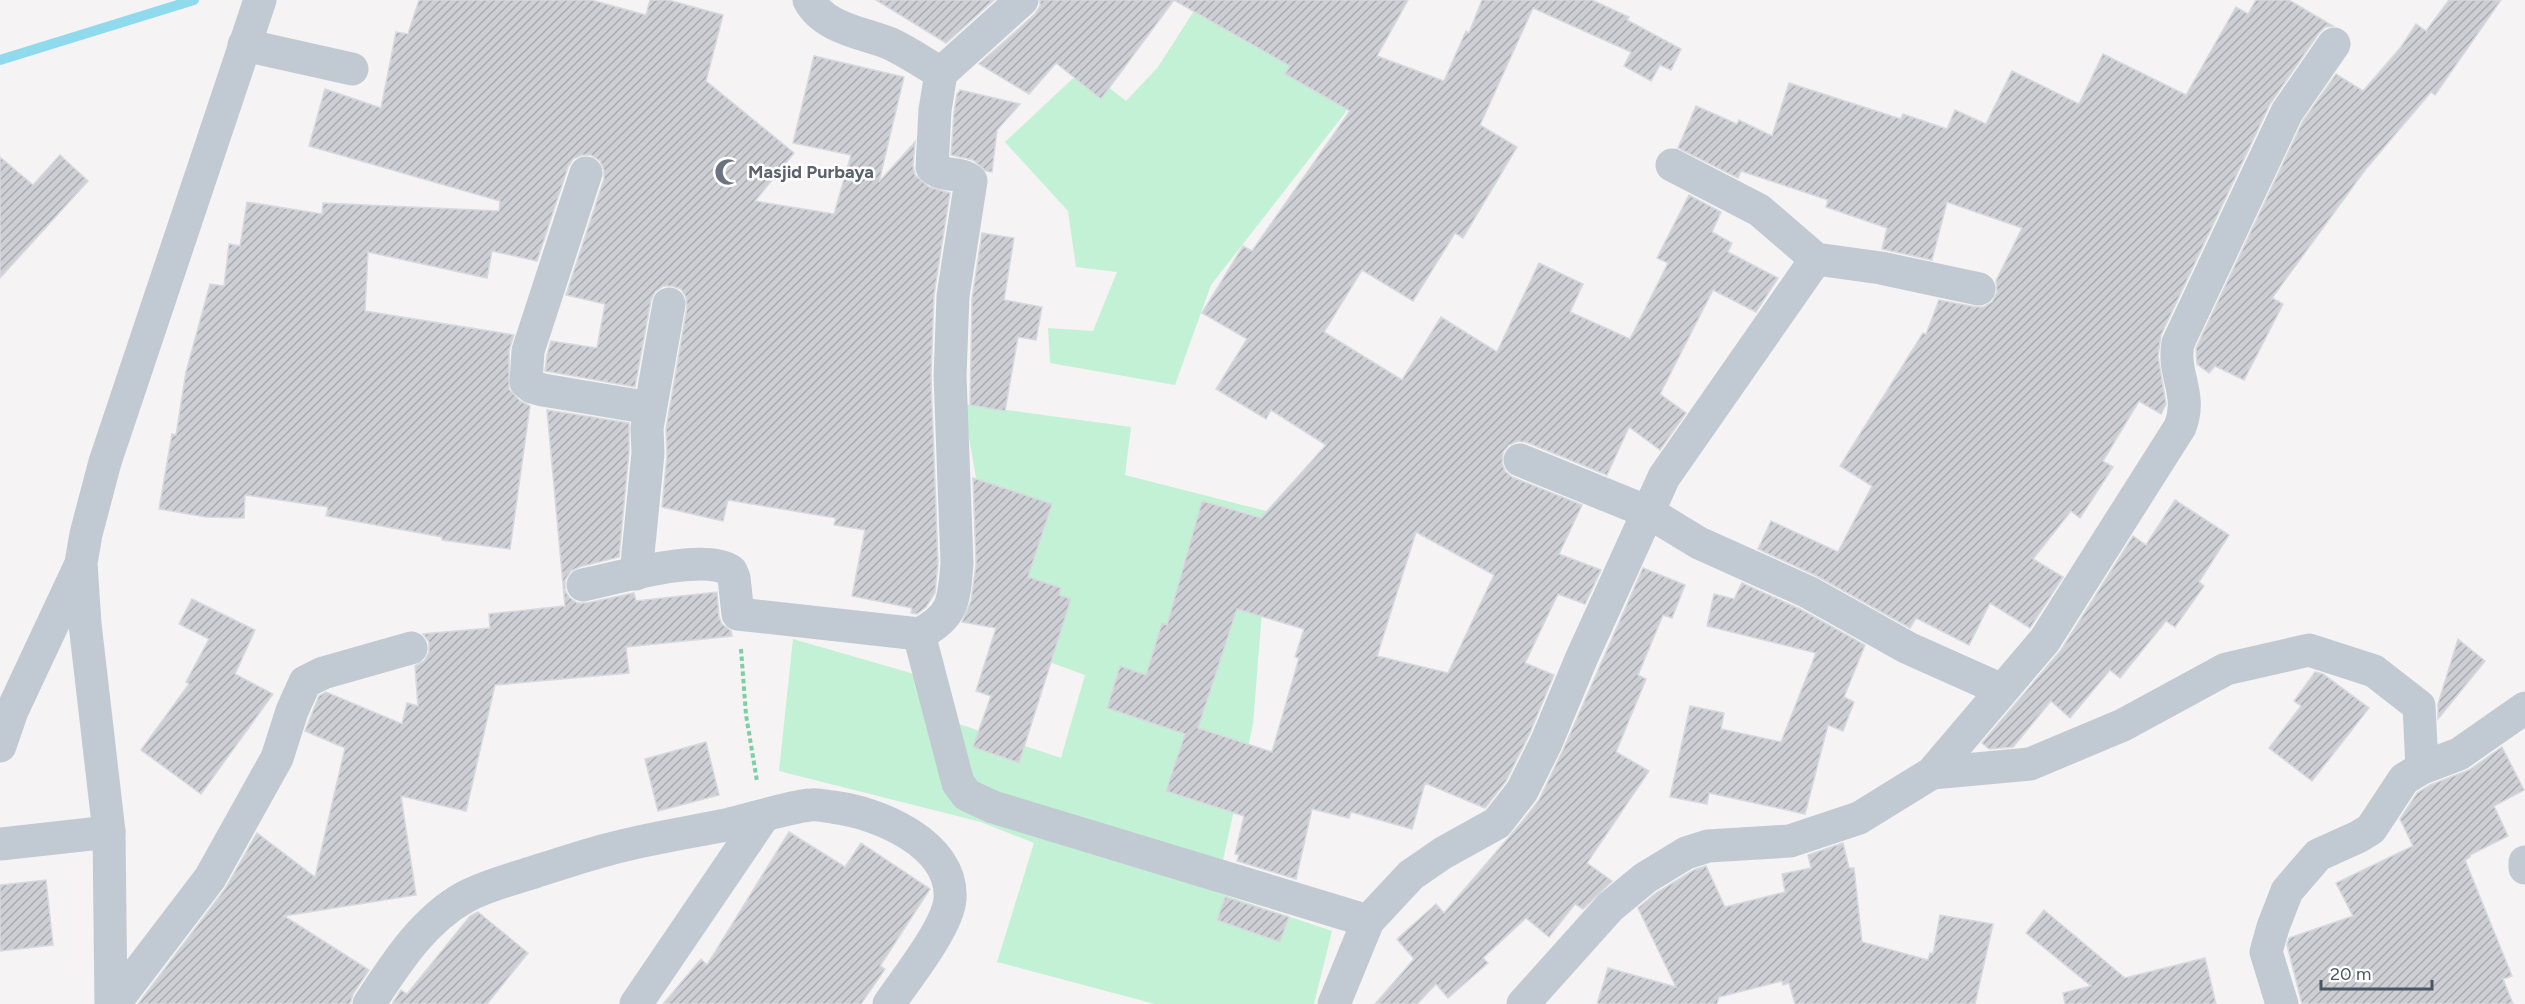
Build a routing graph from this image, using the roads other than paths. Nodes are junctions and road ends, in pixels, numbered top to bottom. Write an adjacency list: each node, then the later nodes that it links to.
1 (260, 0): 5 (street)
2 (809, 0): 7 (street)
3 (1022, 0): 7 (street)
4 (2334, 44): 21 (street)
5 (244, 45): 6 (street); 16 (street)
6 (352, 69)
7 (941, 73): 19 (street)
8 (1672, 165): 10 (street)
9 (586, 173): 13 (street)
10 (1816, 259): 11 (street); 15 (street)
11 (1979, 289)
12 (669, 304): 13 (street)
13 (650, 408): 17 (street)
14 (1520, 460): 15 (street)
15 (1648, 512): 21 (street); 31 (street)
16 (81, 563): 23 (street); 27 (street)
17 (636, 574): 18 (street); 19 (street)
18 (584, 585)
19 (919, 634): 31 (street)
20 (411, 648): 32 (street)
21 (2002, 690): 25 (street)
22 (2525, 708): 24 (street)
23 (0, 746)
24 (2422, 768): 25 (street); 38 (street)
25 (1932, 773): 37 (street)
26 (763, 817): 33 (street); 34 (street); 35 (street)
27 (109, 832): 28 (street); 32 (street)
28 (0, 844)
29 (2525, 862): 30 (street)
30 (2525, 868)
31 (1368, 921): 36 (street)
32 (113, 1004)
33 (369, 1004)
34 (636, 1004)
35 (889, 1004)
36 (1334, 1004)
37 (1523, 1004)
38 (2282, 1004)

